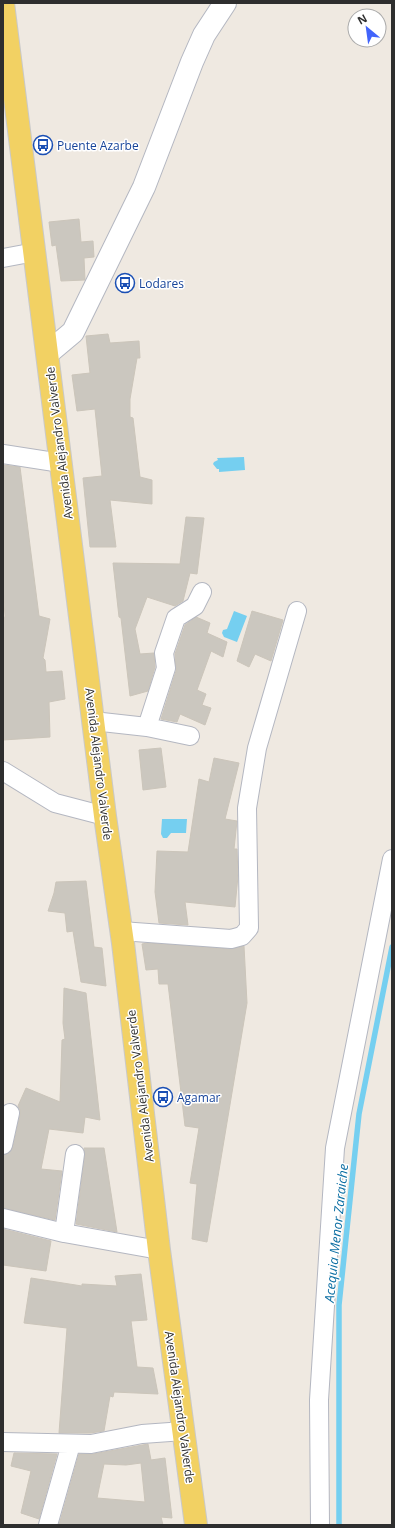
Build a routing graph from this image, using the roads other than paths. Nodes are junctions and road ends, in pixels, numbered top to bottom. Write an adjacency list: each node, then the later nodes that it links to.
1 (3, 3): 3 (main road, Avenida Alejandro Valverde)
2 (225, 3): 5 (main road)
3 (35, 252): 4 (street); 5 (main road, Avenida Alejandro Valverde)
4 (3, 258)
5 (48, 353): 7 (main road, Avenida Alejandro Valverde)
6 (3, 454): 7 (street)
7 (61, 463): 10 (main road, Avenida Alejandro Valverde)
8 (202, 592): 11 (street)
9 (297, 611): 16 (street)
10 (93, 721): 11 (street); 14 (main road, Avenida Alejandro Valverde)
11 (147, 727): 12 (street)
12 (190, 736)
13 (3, 770): 14 (street)
14 (105, 816): 16 (main road, Avenida Alejandro Valverde)
15 (392, 859): 28 (street)
16 (121, 931): 22 (main road, Avenida Alejandro Valverde)
17 (10, 1113): 18 (street)
18 (3, 1144)
19 (75, 1154): 21 (street)
20 (3, 1218): 21 (street)
21 (64, 1233): 22 (street)
22 (159, 1250): 23 (main road, Avenida Alejandro Valverde)
23 (184, 1431): 24 (street); 27 (main road, Avenida Alejandro Valverde)
24 (71, 1444): 25 (street); 26 (street)
25 (4, 1446)
26 (48, 1525)
27 (196, 1525)
28 (320, 1525)

